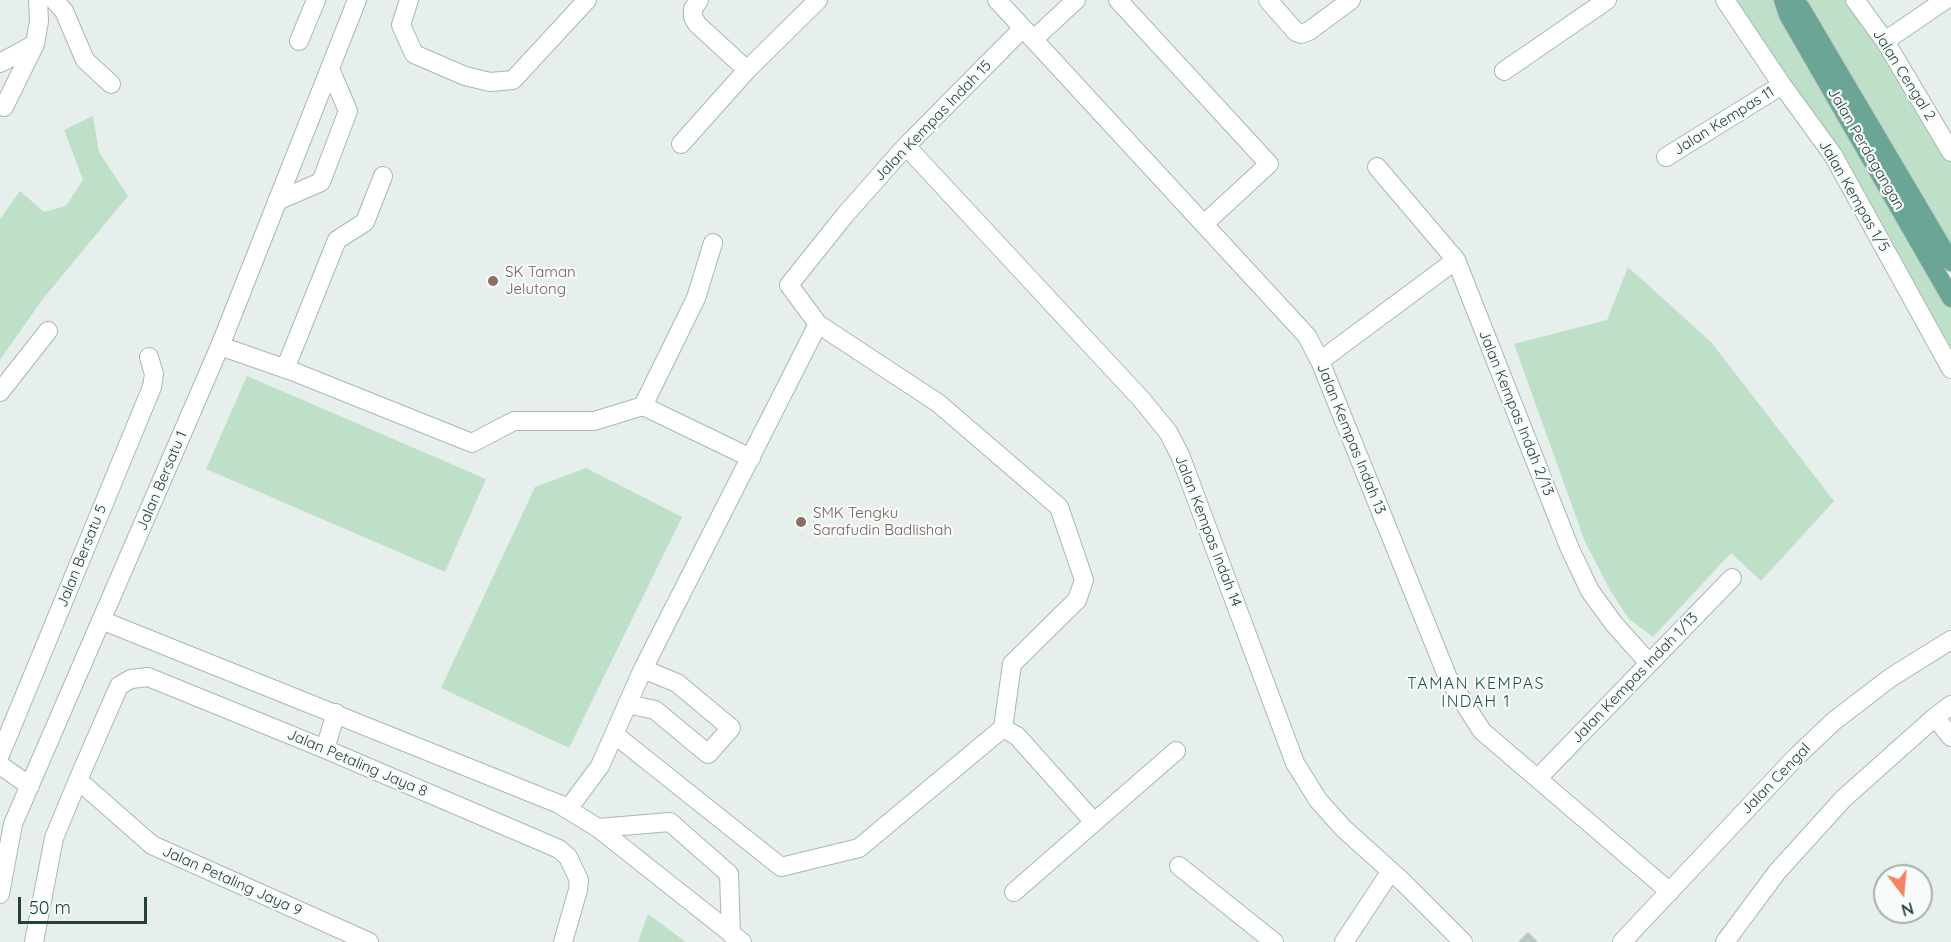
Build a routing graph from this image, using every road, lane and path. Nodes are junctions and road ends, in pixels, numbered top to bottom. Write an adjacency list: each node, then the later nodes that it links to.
1 (38, 0): 23 (street)
2 (54, 0): 28 (street)
3 (315, 0): 21 (street)
4 (357, 0): 25 (street, Jalan Bersatu 1)
5 (409, 0): 6 (street)
6 (587, 0)
7 (699, 0): 26 (street)
8 (818, 0): 26 (street)
9 (997, 0): 20 (street, Jalan Kempas Indah 13)
10 (1076, 0): 20 (street, Jalan Kempas Indah 15)
11 (1118, 0): 38 (street)
12 (1268, 0): 13 (street)
13 (1351, 0)
14 (1607, 0): 27 (street)
15 (1725, 0): 29 (street, Jalan Kempas 1/5)
16 (1783, 0): 42 (main road, Jalan Perdagangan)
17 (1793, 0): 41 (main road, Jalan Perdagangan)
18 (1855, 0): 22 (street, Jalan Cengal 2)
19 (1945, 0): 22 (street)
20 (1028, 34): 32 (street, Jalan Kempas Indah 15); 38 (street, Jalan Kempas Indah 13)
21 (299, 41)
22 (1885, 42): 33 (street, Jalan Cengal 2)
23 (34, 44): 24 (street); 30 (street)
24 (0, 63)
25 (330, 69): 37 (street, Jalan Bersatu 1); 37 (street)
26 (747, 70): 31 (street)
27 (1503, 71)
28 (111, 84)
29 (1782, 84): 34 (street, Jalan Kempas 11); 49 (street, Jalan Kempas 1/5)
30 (4, 107)
31 (681, 144)
32 (906, 147): 43 (street, Jalan Kempas Indah 15); 76 (street, Jalan Kempas Indah 14)
33 (1951, 152)
34 (1666, 158)
35 (1377, 167): 40 (street, Jalan Kempas Indah 2/13)
36 (383, 176): 48 (street)
37 (277, 201): 45 (street, Jalan Bersatu 1)
38 (1204, 224): 47 (street, Jalan Kempas Indah 13)
39 (712, 243): 51 (street)
40 (1456, 260): 47 (street); 56 (street, Jalan Kempas Indah 2/13)
41 (1951, 262)
42 (1951, 298)
43 (818, 324): 52 (street); 62 (street)
44 (48, 331): 50 (street)
45 (220, 346): 48 (street); 54 (street, Jalan Bersatu 1)
46 (149, 357): 67 (street, Jalan Bersatu 5)
47 (1320, 361): 69 (street, Jalan Kempas Indah 13)
48 (285, 369): 51 (street)
49 (1951, 369)
50 (0, 392)
51 (643, 406): 52 (street)
52 (751, 458): 57 (street)
53 (1732, 578): 56 (street, Jalan Kempas Indah 1/13)
54 (101, 620): 60 (street); 71 (street, Jalan Bersatu 1)
55 (1951, 640): 78 (street, Jalan Cengal)
56 (1649, 663): 69 (street, Jalan Kempas Indah 1/13)
57 (643, 669): 58 (street); 58 (street)
58 (627, 704): 63 (street)
59 (1951, 705): 61 (street)
60 (336, 713): 65 (street); 72 (street)
61 (1935, 717): 64 (street); 88 (street)
62 (1003, 728): 63 (street); 73 (street)
63 (614, 735): 72 (street)
64 (1951, 737)
65 (325, 749): 70 (street, Jalan Petaling Jaya 8); 83 (street, Jalan Petaling Jaya 8)
66 (1176, 751): 73 (street)
67 (0, 755)
68 (0, 765): 71 (street)
69 (1538, 778): 78 (street, Jalan Kempas Indah 13)
70 (78, 780): 81 (street); 82 (street, Jalan Petaling Jaya 9)
71 (30, 786): 79 (street, Jalan Bersatu 1)
72 (568, 809): 74 (street)
73 (1094, 822): 77 (street)
74 (598, 828): 80 (street); 80 (street)
75 (1179, 866): 84 (street)
76 (1391, 871): 85 (street); 86 (street, Jalan Kempas Indah 14)
77 (1014, 892)
78 (1670, 892): 87 (street, Jalan Cengal)
79 (0, 894)
80 (736, 938)
81 (34, 942)
82 (369, 942)
83 (563, 942)
84 (1274, 942)
85 (1344, 942)
86 (1463, 942)
87 (1622, 942)
88 (1725, 942)

